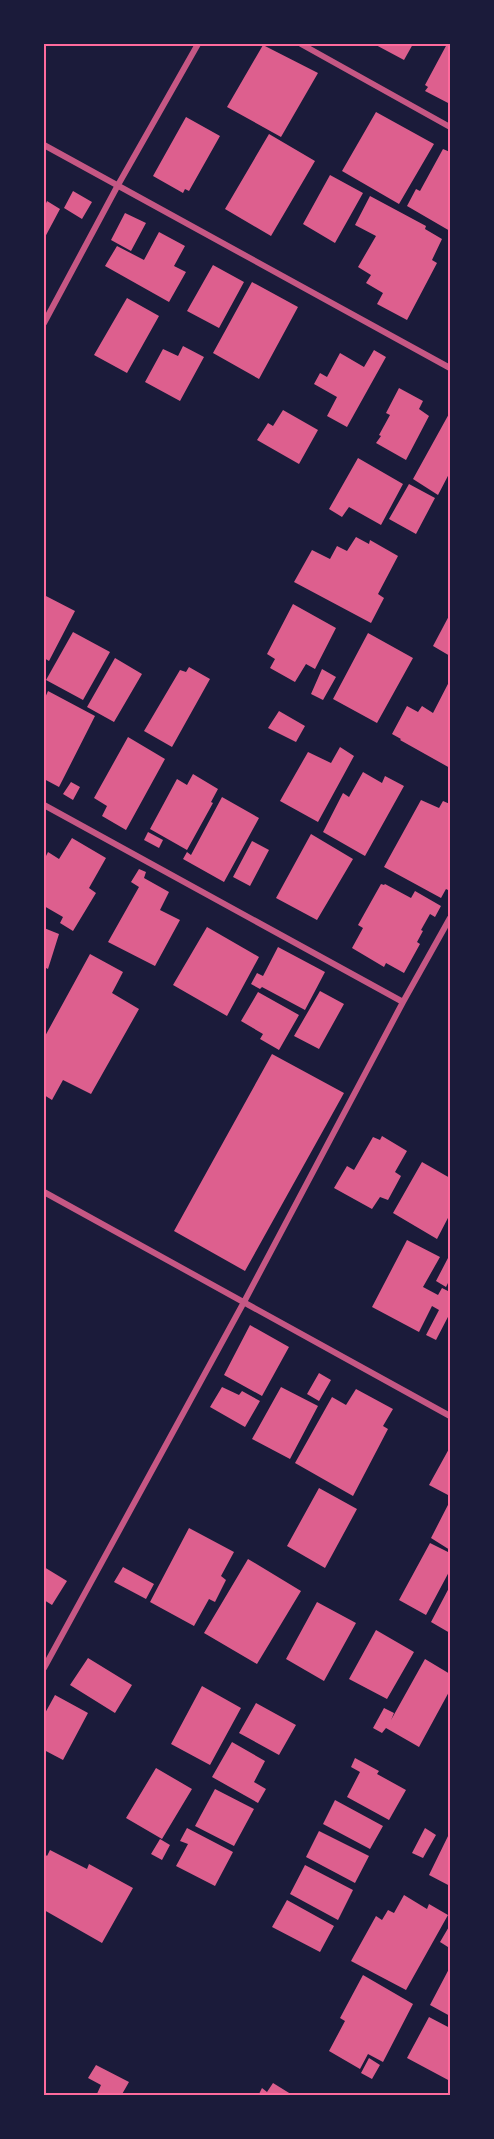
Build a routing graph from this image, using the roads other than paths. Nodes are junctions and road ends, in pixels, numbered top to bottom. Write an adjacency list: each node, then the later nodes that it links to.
1 (198, 44): 5 (street)
2 (301, 44): 3 (street)
3 (450, 127)
4 (44, 145): 5 (street)
5 (118, 185): 6 (street); 7 (street)
6 (44, 323)
7 (450, 369)
8 (44, 805): 10 (street)
9 (450, 918): 10 (street)
10 (403, 1002): 12 (street)
11 (44, 1192): 12 (street)
12 (244, 1302): 13 (street); 14 (street)
13 (450, 1416)
14 (44, 1668)

